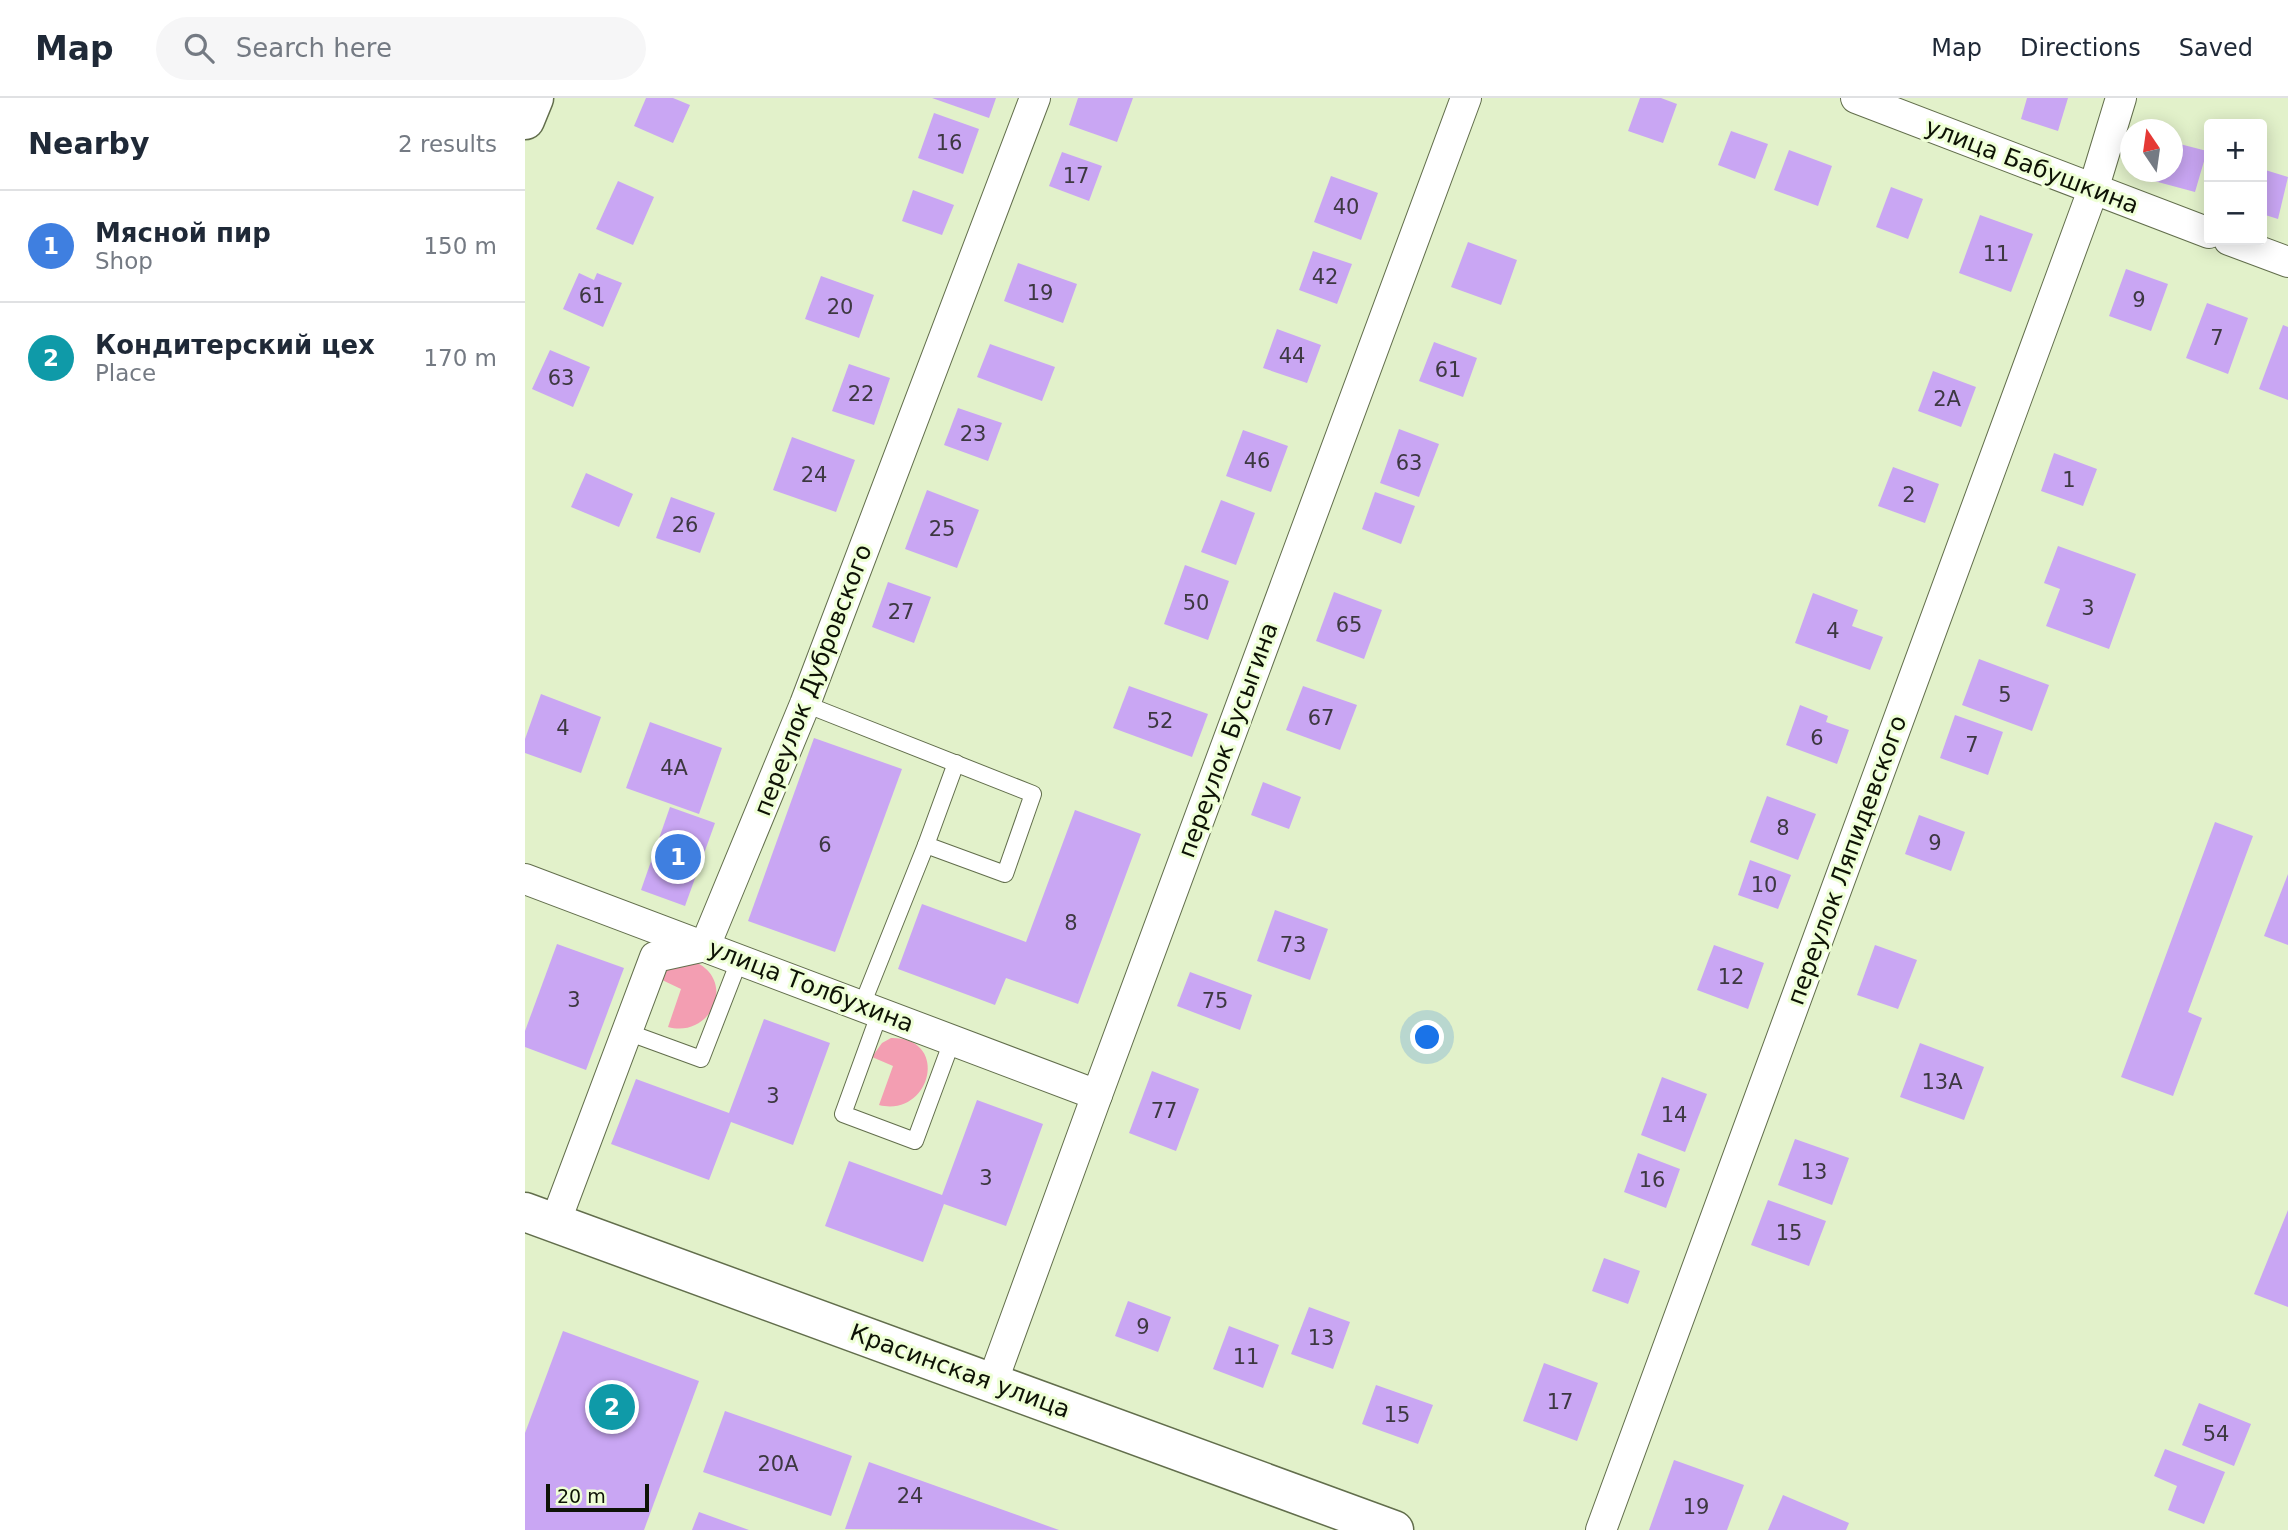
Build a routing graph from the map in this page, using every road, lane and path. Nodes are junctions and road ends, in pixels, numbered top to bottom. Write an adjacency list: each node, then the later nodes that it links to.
1 (534, 98): 6 (street)
2 (1035, 98): 11 (street, переулок Дубровского)
3 (1466, 98): 20 (street, переулок Бусыгина)
4 (1856, 98): 7 (street, улица Бабушкина)
5 (2121, 98): 7 (street, переулок Ляпидевского)
6 (525, 120)
7 (2093, 190): 8 (street, улица Бабушкина); 24 (street, переулок Ляпидевского)
8 (2204, 231)
9 (2242, 245): 10 (street)
10 (2288, 262)
11 (805, 704): 12 (lane); 15 (street, переулок Дубровского)
12 (956, 764): 13 (lane); 13 (lane)
13 (926, 845): 17 (lane)
14 (527, 887): 15 (street, улица Толбухина)
15 (705, 946): 16 (street, улица Толбухина); 18 (street)
16 (739, 961): 17 (street, улица Толбухина); 18 (lane)
17 (871, 1009): 19 (street, улица Толбухина); 19 (lane)
18 (627, 1032): 21 (street)
19 (952, 1041): 20 (street, улица Толбухина)
20 (1097, 1095): 22 (street, переулок Бусыгина)
21 (540, 1217): 22 (street, Красинская улица)
22 (992, 1383): 23 (street, Красинская улица)
23 (1394, 1530)
24 (1601, 1530)

